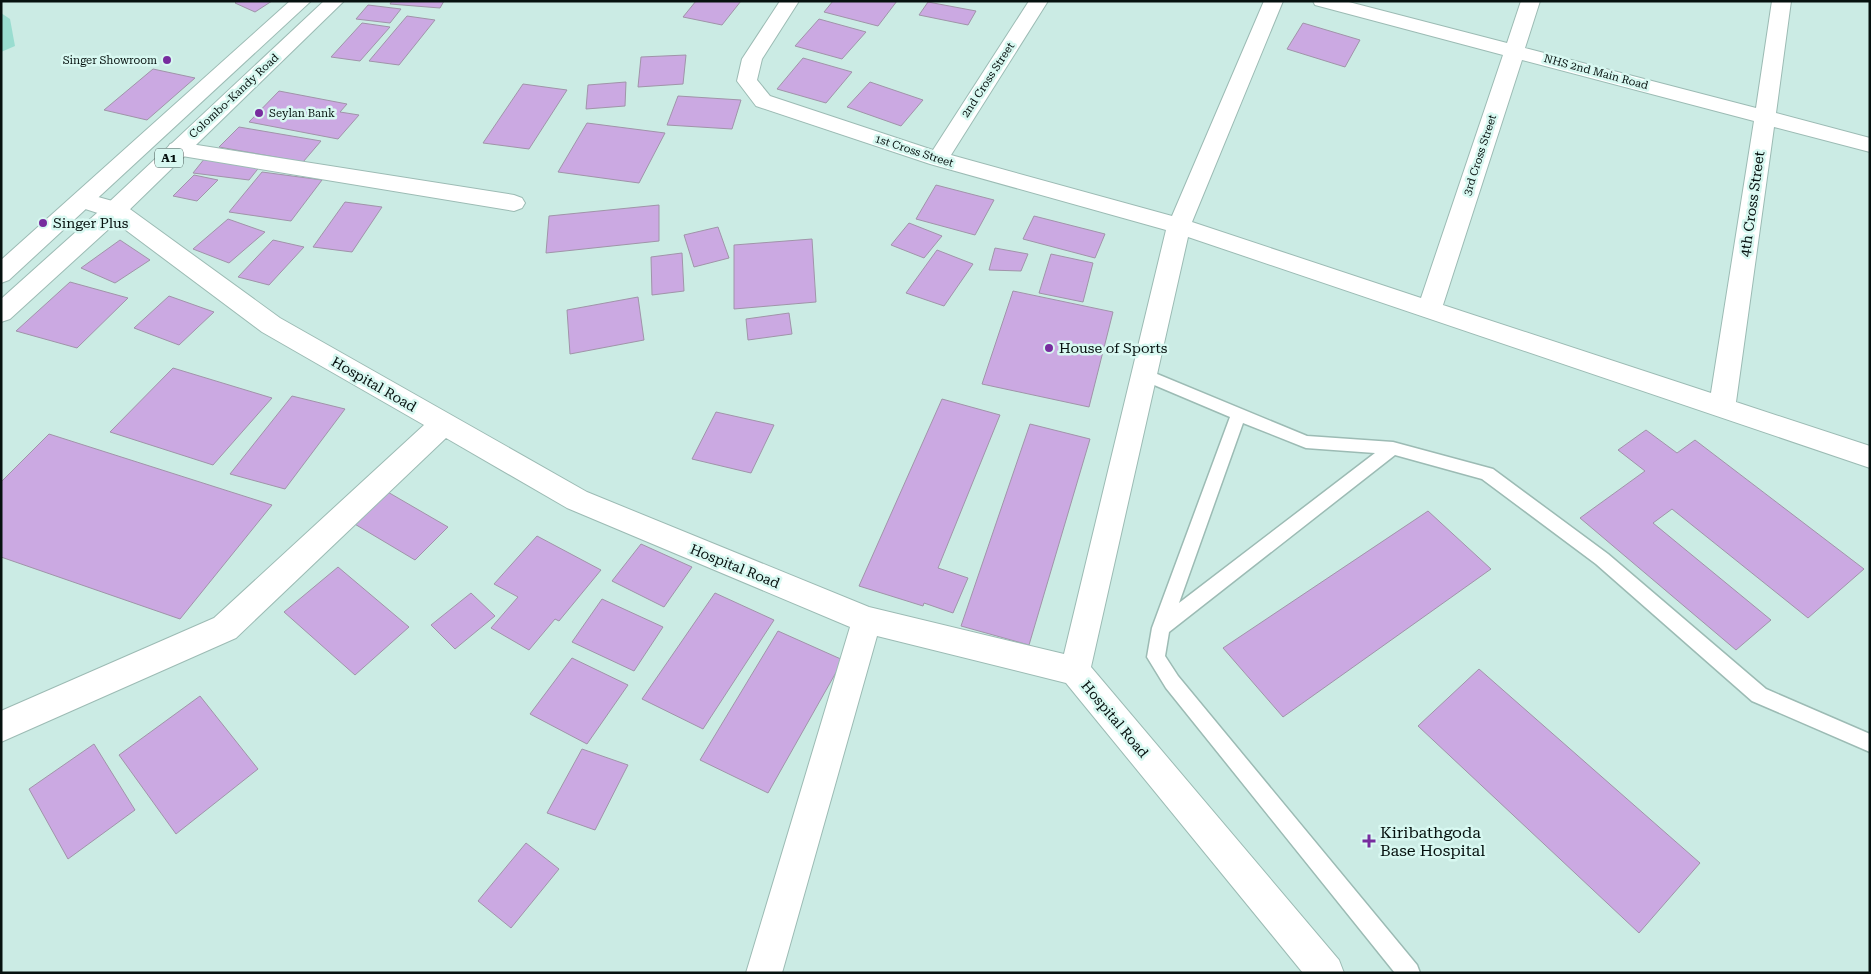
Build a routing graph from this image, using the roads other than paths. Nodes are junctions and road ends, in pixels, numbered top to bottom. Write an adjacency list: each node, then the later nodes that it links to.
1 (302, 1): 14 (main road, Colombo-Kandy Road / A1)
2 (335, 1): 12 (main road, Colombo-Kandy Road / A1)
3 (790, 1): 13 (main road, 1st Cross Street)
4 (1039, 1): 13 (main road, 2nd Cross Street)
5 (1274, 1): 17 (main road)
6 (1322, 1): 9 (main road, NHS 2nd Main Road)
7 (1531, 1): 9 (main road, 3rd Cross Street)
8 (1782, 1): 10 (main road, 4th Cross Street)
9 (1515, 51): 10 (main road, NHS 2nd Main Road); 19 (main road, 3rd Cross Street)
10 (1764, 116): 11 (main road, NHS 2nd Main Road); 22 (main road, 4th Cross Street)
11 (1870, 145)
12 (178, 149): 15 (main road); 16 (main road, Colombo-Kandy Road / A1)
13 (938, 159): 17 (main road, 1st Cross Street)
14 (84, 201): 16 (main road, Hospital Road); 18 (main road, Colombo-Kandy Road / A1)
15 (514, 203)
16 (115, 210): 20 (main road, Colombo-Kandy Road / A1); 24 (main road, Hospital Road)
17 (1179, 226): 19 (main road, 1st Cross Street); 21 (main road)
18 (1, 274)
19 (1429, 310): 22 (main road, 1st Cross Street)
20 (1, 313)
21 (1145, 375): 23 (lane); 29 (main road)
22 (1722, 408): 26 (main road, 1st Cross Street)
23 (1238, 415): 25 (lane); 28 (lane)
24 (443, 424): 27 (main road, Hospital Road); 30 (main road)
25 (1393, 448): 28 (lane); 31 (lane)
26 (1870, 457)
27 (867, 620): 29 (main road, Hospital Road); 32 (main road)
28 (1161, 628): 34 (lane)
29 (1075, 671): 33 (main road, Hospital Road)
30 (1, 727)
31 (1870, 743)
32 (764, 973)
33 (1326, 973)
34 (1409, 973)

